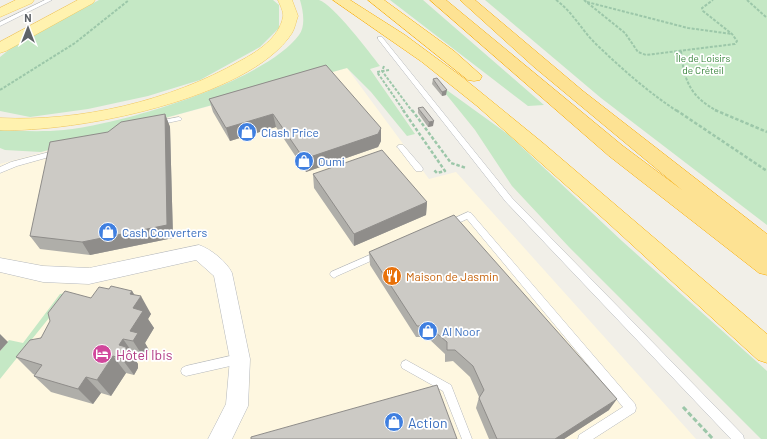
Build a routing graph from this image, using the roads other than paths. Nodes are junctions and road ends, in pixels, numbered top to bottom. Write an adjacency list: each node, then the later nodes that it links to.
1 (27, 0): 10 (main road)
2 (49, 0): 11 (lane)
3 (71, 0): 12 (main road)
4 (88, 0): 14 (main road)
5 (285, 0): 16 (main road)
6 (340, 0): 29 (highway)
7 (375, 0): 28 (highway)
8 (437, 0): 26 (highway)
9 (467, 0): 23 (highway)
10 (0, 13)
11 (0, 24)
12 (0, 35)
13 (380, 38): 36 (lane)
14 (0, 48)
15 (179, 119): 17 (lane)
16 (0, 124)
17 (149, 125)
18 (401, 147): 20 (lane)
19 (62, 150): 21 (lane)
20 (419, 169)
21 (0, 170)
22 (439, 228): 35 (lane)
23 (767, 246)
24 (390, 249): 27 (lane)
25 (0, 265): 30 (street)
26 (767, 266)
27 (334, 274)
28 (767, 332)
29 (767, 351)
30 (240, 359): 32 (lane); 33 (street)
31 (406, 365): 34 (lane)
32 (186, 371)
33 (220, 439)
34 (467, 439)
35 (583, 439)
36 (739, 439)

